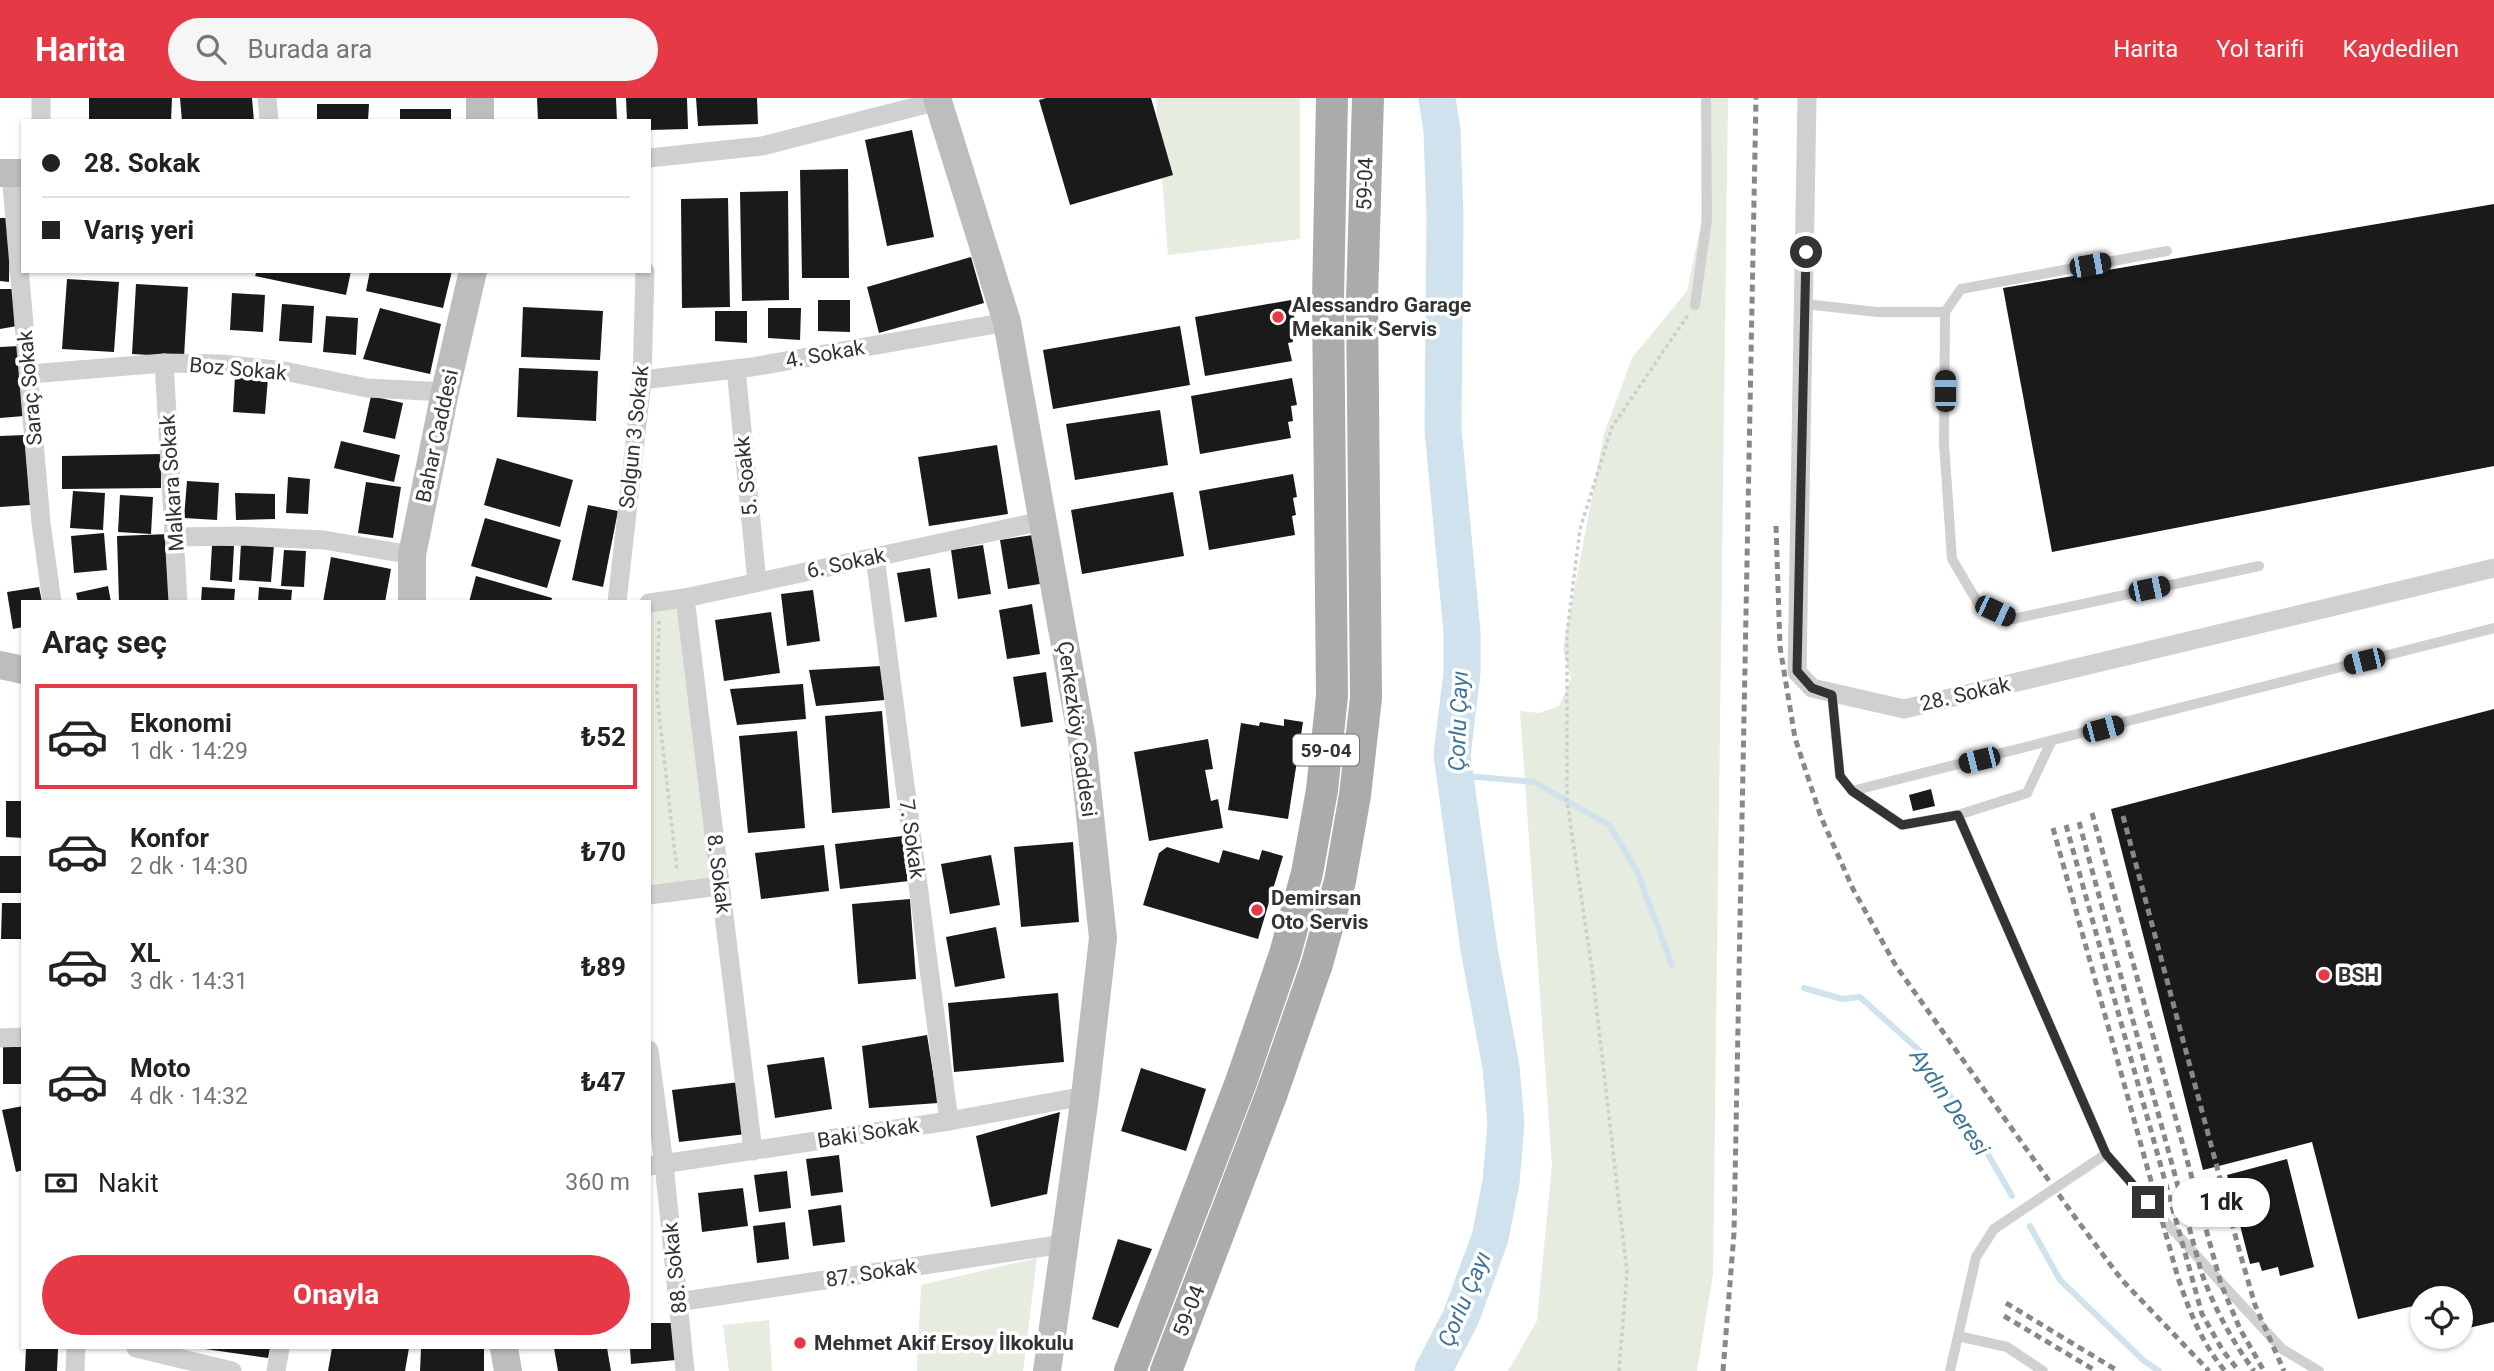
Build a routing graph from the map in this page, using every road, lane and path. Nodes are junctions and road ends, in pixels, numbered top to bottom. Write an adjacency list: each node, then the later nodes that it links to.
1 (41, 98): 9 (street)
2 (267, 98): 10 (street)
3 (480, 98): 11 (main road)
4 (1332, 98): 70 (main road, 59-04)
5 (1368, 98): 71 (main road, 59-04 / 59-04)
6 (1706, 98): 18 (lane)
7 (1807, 98): 17 (street, 28. Sokak)
8 (937, 99): 12 (street); 20 (main road, Çerkezköy Caddesi)
9 (41, 119)
10 (269, 119)
11 (480, 119)
12 (651, 158)
13 (11, 173): 23 (street, Saraç Sokak)
14 (2167, 251): 19 (lane)
15 (473, 273): 25 (main road, Bahar Caddesi)
16 (645, 273): 24 (street, Solgun 3 Sokak)
17 (1805, 304): 19 (lane); 42 (street, 28. Sokak)
18 (1695, 305): 72 (path)
19 (1945, 312): 30 (lane)
20 (1007, 322): 22 (street, 4. Sokak); 26 (main road, Çerkezköy Caddesi)
21 (163, 363): 23 (street, Boz Sokak); 25 (street, Boz Sokak); 27 (street, Malkara Sokak)
22 (736, 369): 24 (street, 4. Sokak); 32 (street, 5. Soakk)
23 (30, 374): 34 (street, Saraç Sokak)
24 (642, 380): 37 (street, Solgun 3 Sokak)
25 (445, 392): 28 (main road, Bahar Caddesi)
26 (1042, 522): 29 (street, 6. Sokak); 52 (main road, Çerkezköy Caddesi)
27 (176, 537): 28 (street); 35 (street, Malkara Sokak)
28 (412, 555): 36 (main road, Bahar Caddesi)
29 (875, 557): 32 (street, 6. Sokak); 53 (street, 7. Sokak)
30 (2259, 566)
31 (2494, 568): 42 (street, 28. Sokak)
32 (757, 582): 33 (street, 6. Sokak)
33 (685, 598): 38 (street, 6. Sokak); 46 (street, 8. Sokak)
34 (52, 600)
35 (178, 600)
36 (412, 600)
37 (617, 600)
38 (655, 602): 47 (path)
39 (2494, 628): 43 (lane)
40 (0, 665): 41 (main road)
41 (21, 670)
42 (1832, 695): 44 (lane)
43 (2051, 742): 44 (lane); 45 (lane)
44 (1852, 791): 45 (lane)
45 (1958, 815): 55 (lane)
46 (720, 886): 47 (street); 54 (street, 8. Sokak)
47 (679, 891): 48 (street)
48 (651, 895)
49 (21, 1037): 50 (street)
50 (0, 1038)
51 (651, 1079): 56 (street, 88. Sokak)
52 (1085, 1096): 53 (street, Baki Sokak); 57 (main road, Çerkezköy Caddesi)
53 (949, 1121): 54 (street, Baki Sokak)
54 (753, 1151): 56 (street, Baki Sokak)
55 (2106, 1154): 59 (lane, bridge); 75 (lane)
56 (657, 1165): 58 (street, 88. Sokak)
57 (1064, 1244): 58 (street, 87. Sokak); 69 (main road, Çerkezköy Caddesi)
58 (678, 1302): 68 (street, 88. Sokak)
59 (1958, 1336): 73 (lane); 74 (lane)
60 (76, 1349): 64 (street)
61 (140, 1349): 65 (street)
62 (280, 1349): 66 (street)
63 (504, 1349): 67 (main road)
64 (75, 1371)
65 (232, 1371)
66 (276, 1371)
67 (508, 1371)
68 (685, 1371)
69 (1048, 1371)
70 (1130, 1371)
71 (1166, 1371)
72 (1619, 1371)
73 (1950, 1371)
74 (2043, 1371)
75 (2319, 1371)

